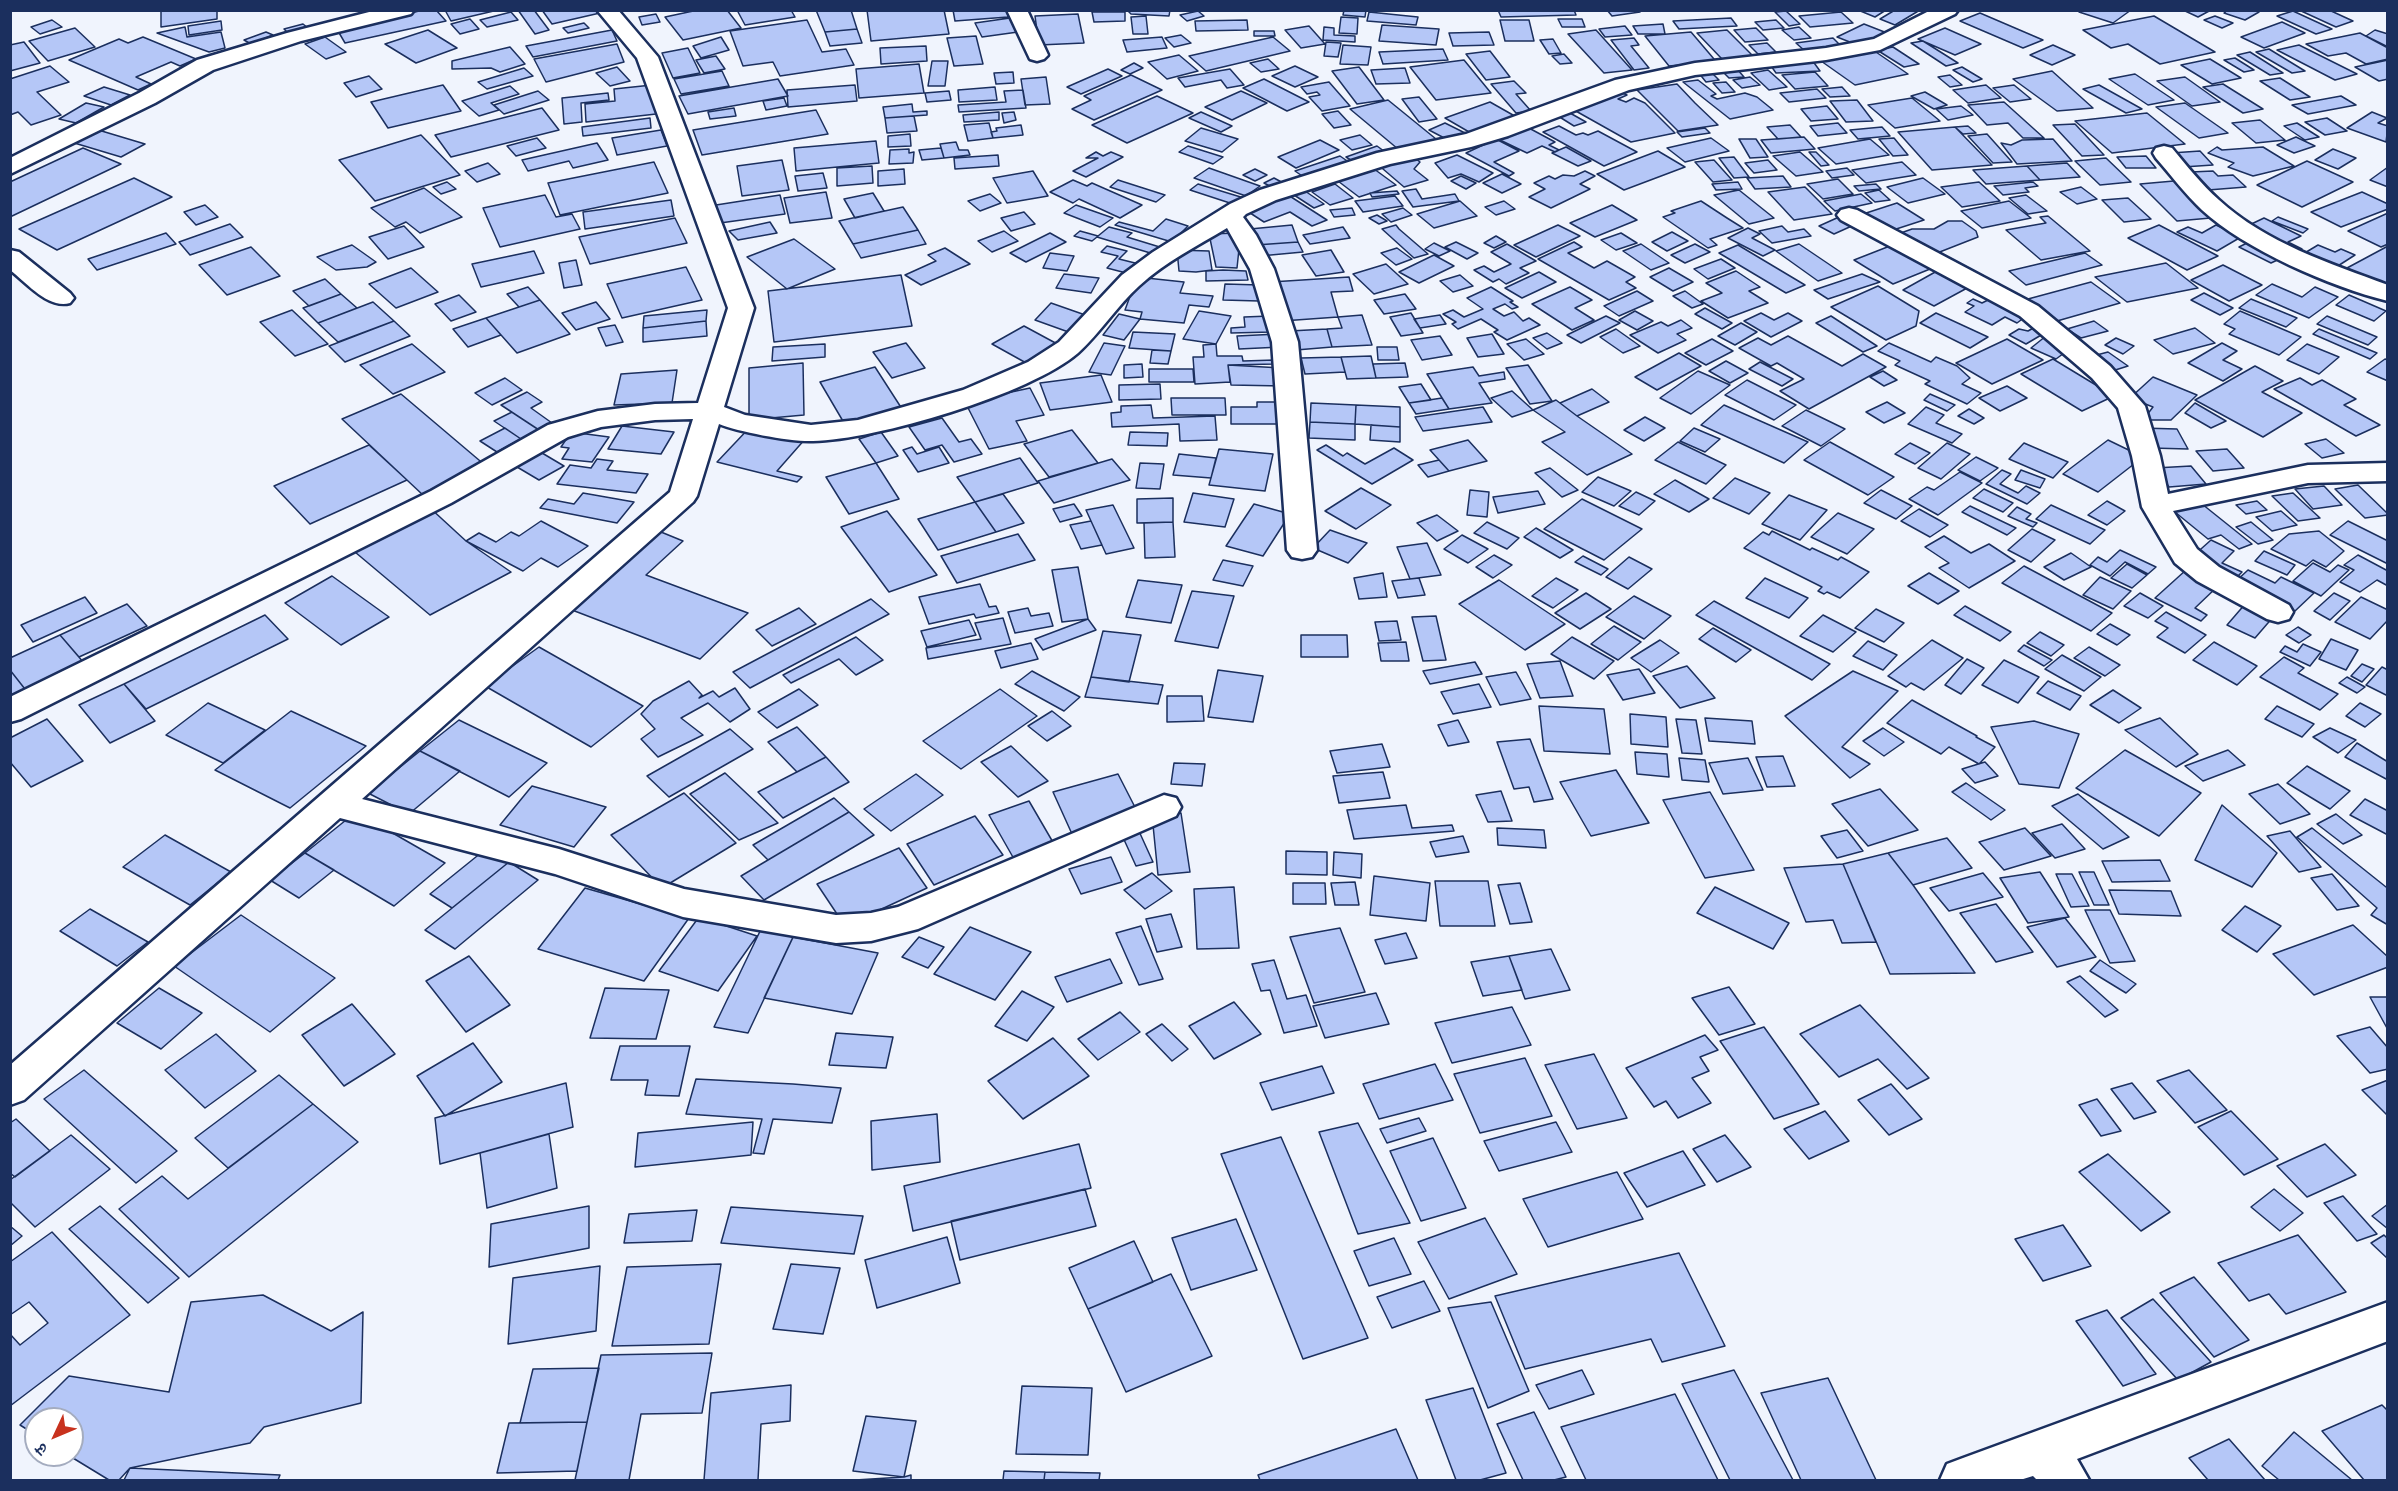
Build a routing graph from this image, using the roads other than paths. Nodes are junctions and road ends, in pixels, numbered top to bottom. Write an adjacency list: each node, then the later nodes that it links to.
1 (404, 10): 7 (street)
2 (607, 10): 13 (street)
3 (1017, 10): 5 (street)
4 (1948, 10): 9 (street)
5 (1037, 55)
6 (2164, 153): 11 (street)
7 (10, 167)
8 (1849, 215): 15 (street)
9 (1230, 216): 13 (street); 16 (street)
10 (10, 257): 12 (street)
11 (2388, 294)
12 (61, 298)
13 (710, 411): 18 (street); 19 (street)
14 (2388, 472): 15 (street)
15 (2156, 507): 17 (street)
16 (1302, 550)
17 (2278, 612)
18 (10, 711)
19 (334, 804): 20 (street); 21 (street)
20 (1164, 807)
21 (10, 1089)
22 (2388, 1321): 23 (street)
23 (2054, 1465): 24 (street)
24 (1963, 1480)

